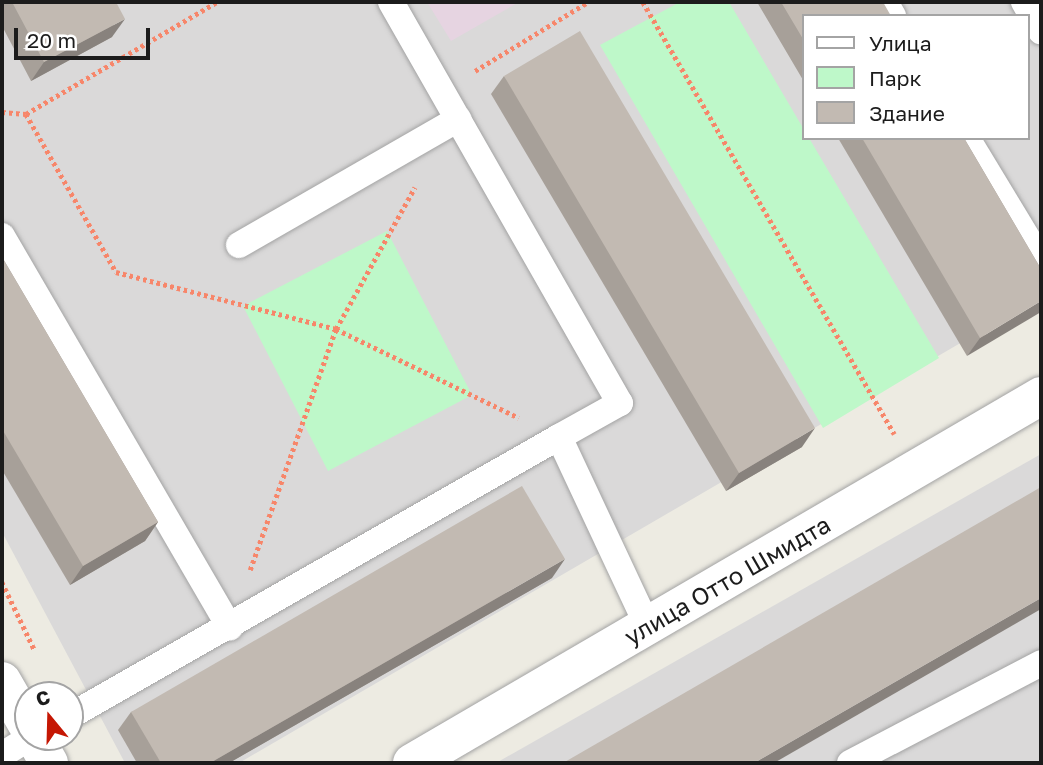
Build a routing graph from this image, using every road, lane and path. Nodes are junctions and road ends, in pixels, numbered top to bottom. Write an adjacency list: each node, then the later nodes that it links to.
1 (217, 2): 8 (path)
2 (391, 2): 9 (lane)
3 (588, 2): 9 (path)
4 (643, 2): 18 (path)
5 (1024, 2): 6 (lane)
6 (1041, 31)
7 (2, 112): 8 (path)
8 (26, 114): 15 (path)
9 (458, 119): 13 (lane); 17 (lane)
10 (968, 140): 14 (lane)
11 (422, 175): 15 (path)
12 (2, 236): 20 (lane)
13 (239, 245)
14 (1041, 260)
15 (336, 329): 17 (path); 20 (path)
16 (1041, 396): 21 (street, улица Отто Шмидта)
17 (559, 437): 20 (lane); 21 (lane)
18 (897, 438)
19 (2, 582): 22 (path)
20 (229, 627): 26 (lane)
21 (648, 627): 27 (street, улица Отто Шмидта)
22 (38, 657)
23 (1041, 663): 28 (lane)
24 (2, 681): 25 (street)
25 (14, 702)
26 (84, 708)
27 (412, 763)
28 (850, 763)

